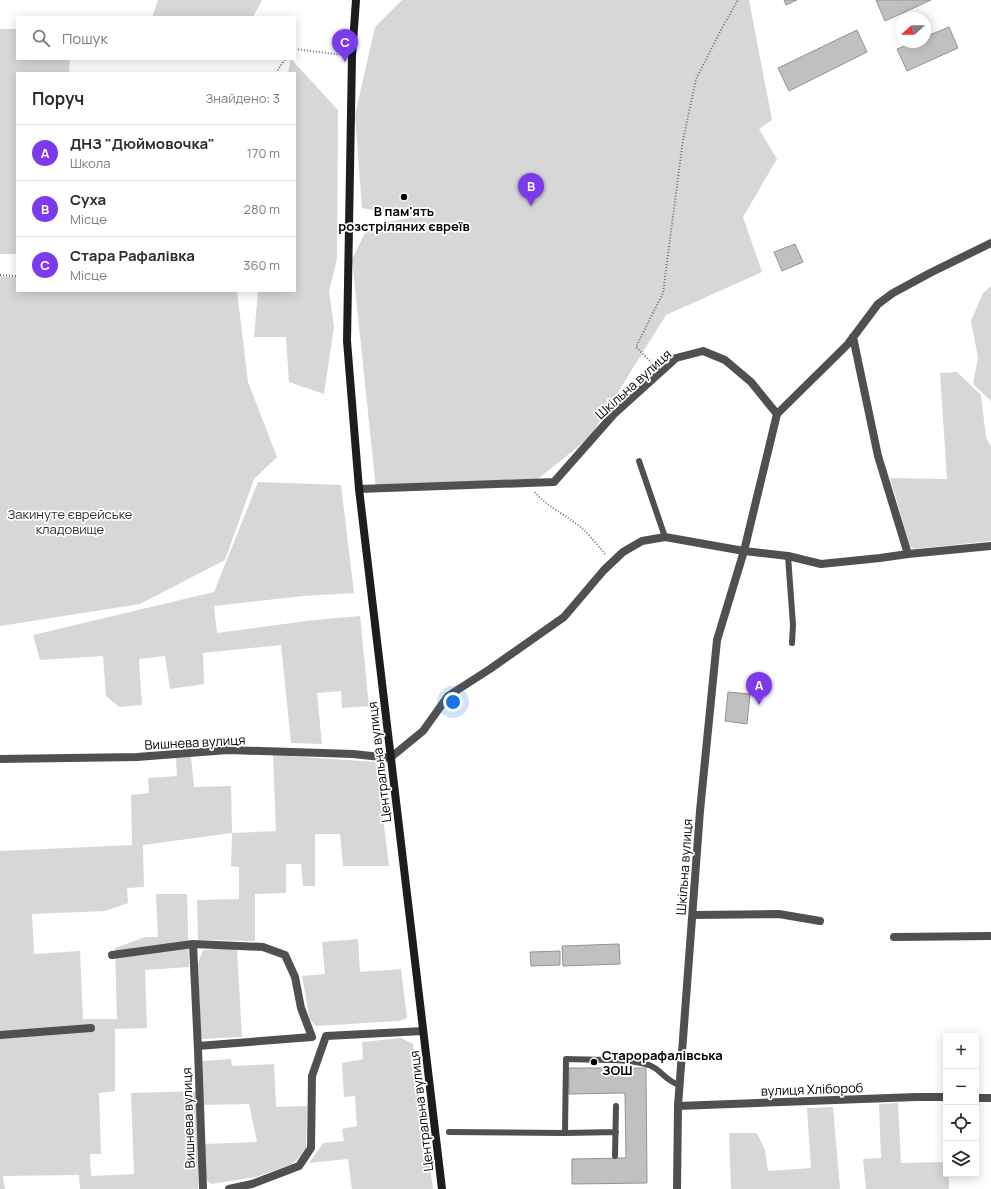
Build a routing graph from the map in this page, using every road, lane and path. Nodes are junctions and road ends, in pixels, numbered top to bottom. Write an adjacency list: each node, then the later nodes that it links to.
1 (356, 0): 4 (main road, Центральна вулиця)
2 (738, 0): 11 (path)
3 (296, 49): 4 (path)
4 (352, 56): 15 (main road, Центральна вулиця)
5 (284, 60): 6 (path)
6 (277, 72)
7 (991, 243): 10 (street)
8 (0, 275): 9 (path)
9 (16, 276)
10 (853, 338): 12 (street); 19 (street)
11 (660, 372): 12 (street, Шкільна вулиця); 14 (street, Шкільна вулиця)
12 (777, 414): 18 (street, Шкільна вулиця)
13 (639, 461): 16 (lane)
14 (528, 483): 15 (street); 21 (path)
15 (359, 489): 23 (main road, Центральна вулиця)
16 (665, 538): 18 (street); 21 (street)
17 (991, 546): 19 (street)
18 (744, 551): 20 (street); 25 (street, Шкільна вулиця)
19 (908, 554): 20 (street)
20 (788, 556): 22 (lane)
21 (612, 562): 23 (street)
22 (792, 643)
23 (390, 758): 24 (street, Вишнева вулиця); 32 (main road, Центральна вулиця)
24 (0, 759)
25 (693, 915): 26 (street); 37 (street, Шкільна вулиця)
26 (820, 921)
27 (991, 936): 28 (street)
28 (894, 937)
29 (193, 944): 30 (street); 35 (street); 36 (street, Вишнева вулиця)
30 (112, 954)
31 (91, 1028): 33 (street)
32 (424, 1031): 34 (street, Центральна вулиця); 49 (main road, Центральна вулиця)
33 (0, 1035)
34 (326, 1036): 35 (street, Центральна вулиця); 48 (street)
35 (312, 1037): 36 (street)
36 (198, 1046): 47 (street, Вишнева вулиця)
37 (680, 1085): 42 (street, Шкільна вулиця); 45 (lane)
38 (943, 1098): 42 (street, вулиця Хлібороб)
39 (979, 1098): 40 (street)
40 (991, 1098)
41 (616, 1106): 44 (lane)
42 (678, 1106): 50 (street, Шкільна вулиця)
43 (449, 1132): 45 (lane)
44 (616, 1132): 45 (lane); 46 (lane)
45 (565, 1133)
46 (615, 1156)
47 (202, 1189)
48 (228, 1189)
49 (442, 1189)
50 (677, 1189)

